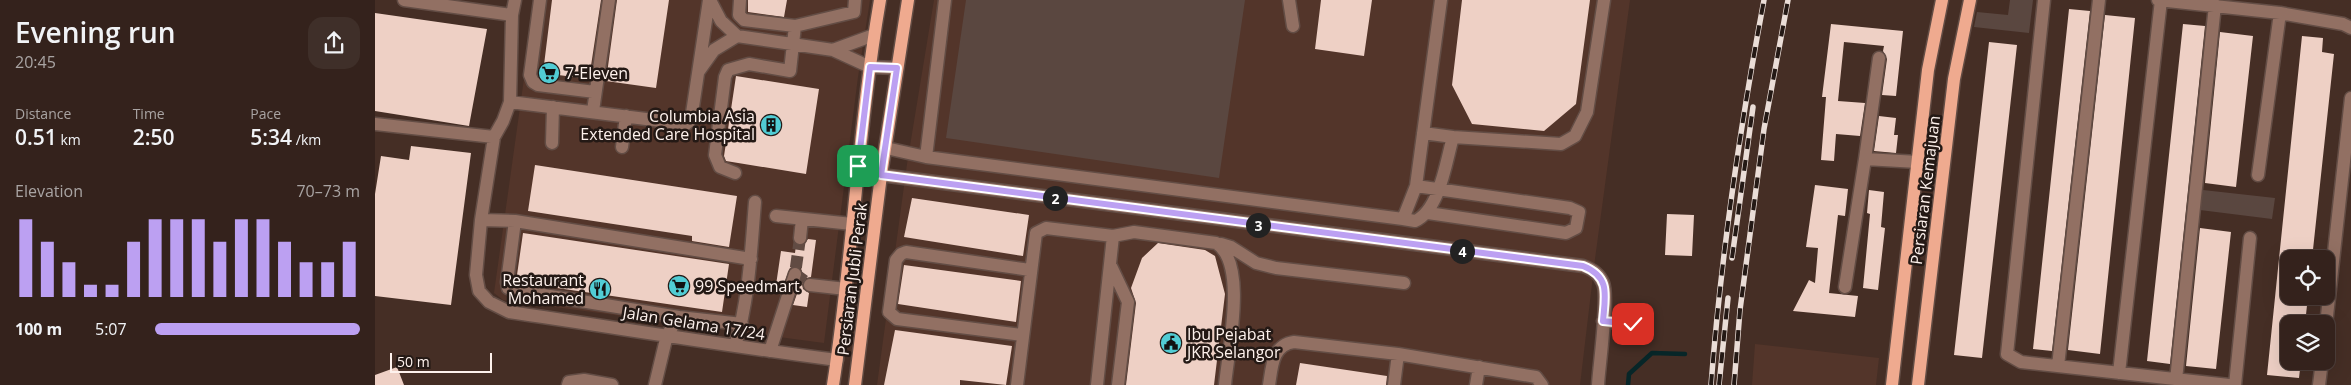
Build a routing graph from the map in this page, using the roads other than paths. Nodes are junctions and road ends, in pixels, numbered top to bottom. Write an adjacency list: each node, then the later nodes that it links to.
1 (404, 0): 21 (street)
2 (515, 0): 21 (street)
3 (540, 0): 33 (street)
4 (609, 0): 33 (street)
5 (709, 0): 26 (street); 32 (street)
6 (740, 0): 22 (street)
7 (855, 0): 22 (street)
8 (880, 0): 25 (main road, Persiaran Jubli Perak)
9 (908, 0): 31 (main road, Persiaran Jubli Perak)
10 (945, 0): 46 (street)
11 (1289, 0): 23 (street)
12 (1441, 0): 40 (street)
13 (1604, 0): 42 (street)
14 (1942, 0): 48 (main road, Persiaran Kemajuan)
15 (1970, 0): 105 (main road, Persiaran Kemajuan)
16 (2044, 0): 85 (street)
17 (2099, 0): 85 (street)
18 (2159, 0): 19 (street); 88 (street)
19 (2215, 5): 20 (street); 89 (street)
20 (2280, 13): 24 (street); 51 (street)
21 (512, 15): 35 (street)
22 (795, 26): 27 (street)
23 (1293, 26)
24 (2351, 28)
25 (874, 35): 28 (street); 30 (main road, Persiaran Jubli Perak)
26 (737, 36): 27 (street); 32 (street)
27 (794, 45): 28 (street); 49 (street)
28 (833, 50): 30 (street)
29 (1879, 58): 47 (street)
30 (870, 67): 31 (street); 61 (main road, Persiaran Jubli Perak)
31 (897, 68): 45 (main road, Persiaran Jubli Perak)
32 (698, 72): 38 (street)
33 (595, 92): 37 (street)
34 (2351, 98): 74 (street)
35 (510, 102): 36 (street); 41 (street)
36 (553, 107): 37 (street); 43 (street)
37 (593, 111): 38 (street)
38 (626, 116): 44 (street)
39 (375, 124): 41 (street)
40 (1423, 133): 42 (street); 52 (street)
41 (494, 136): 58 (street)
42 (1453, 137): 53 (street)
43 (552, 143)
44 (621, 147)
45 (886, 148): 46 (street); 50 (main road, Persiaran Jubli Perak)
46 (926, 157): 59 (street)
47 (1865, 158): 48 (street); 72 (street)
48 (1917, 162): 104 (main road, Persiaran Kemajuan)
49 (735, 173)
50 (881, 175): 76 (street); 94 (main road, Persiaran Jubli Perak)
51 (2258, 175)
52 (1416, 186): 53 (street); 59 (street)
53 (1439, 189): 55 (street); 55 (street)
54 (755, 202): 66 (street)
55 (1428, 213): 59 (street)
56 (776, 216): 57 (street)
57 (802, 218): 61 (street); 63 (street)
58 (481, 220): 60 (street); 79 (street, Jalan Gelama 17/24)
59 (1403, 220)
60 (515, 221): 66 (street); 75 (street, Jalan Gelama 17/24)
61 (852, 224): 73 (main road, Persiaran Jubli Perak)
62 (1113, 236): 65 (street); 67 (street); 68 (street)
63 (800, 238)
64 (2250, 238): 107 (street)
65 (1216, 244): 70 (street); 98 (street)
66 (751, 259): 77 (street)
67 (1110, 264): 96 (street); 97 (street)
68 (1030, 270): 80 (street); 80 (street)
69 (795, 274): 82 (street)
70 (1404, 283)
71 (810, 285): 73 (street)
72 (1845, 287)
73 (846, 289): 84 (main road, Persiaran Jubli Perak)
74 (2327, 315)
75 (679, 317): 77 (street, Jalan Gelama 17/24); 79 (street)
76 (1603, 321): 78 (street); 103 (street)
77 (741, 324): 81 (street)
78 (1633, 324)
79 (667, 335): 81 (street, Jalan Gelama 17/24); 92 (street)
80 (1022, 335): 95 (street)
81 (735, 346): 82 (street, Jalan Gelama 17/24)
82 (770, 351): 84 (street, Jalan Gelama 17/24)
83 (1398, 354): 86 (street); 99 (street); 100 (street)
84 (837, 360): 93 (main road, Persiaran Jubli Perak)
85 (2058, 366): 88 (street)
86 (1479, 368): 101 (street); 102 (street)
87 (2321, 370): 108 (street)
88 (2119, 372): 89 (street)
89 (2177, 380): 106 (street)
90 (567, 385): 91 (street)
91 (612, 385)
92 (655, 385)
93 (833, 385)
94 (855, 385)
95 (1017, 385)
96 (1097, 385)
97 (1118, 385)
98 (1225, 385)
99 (1269, 385)
100 (1394, 385)
101 (1477, 385)
102 (1542, 385)
103 (1598, 385)
104 (1892, 385)
105 (1919, 385)
106 (2224, 385)
107 (2235, 385)
108 (2319, 385)

